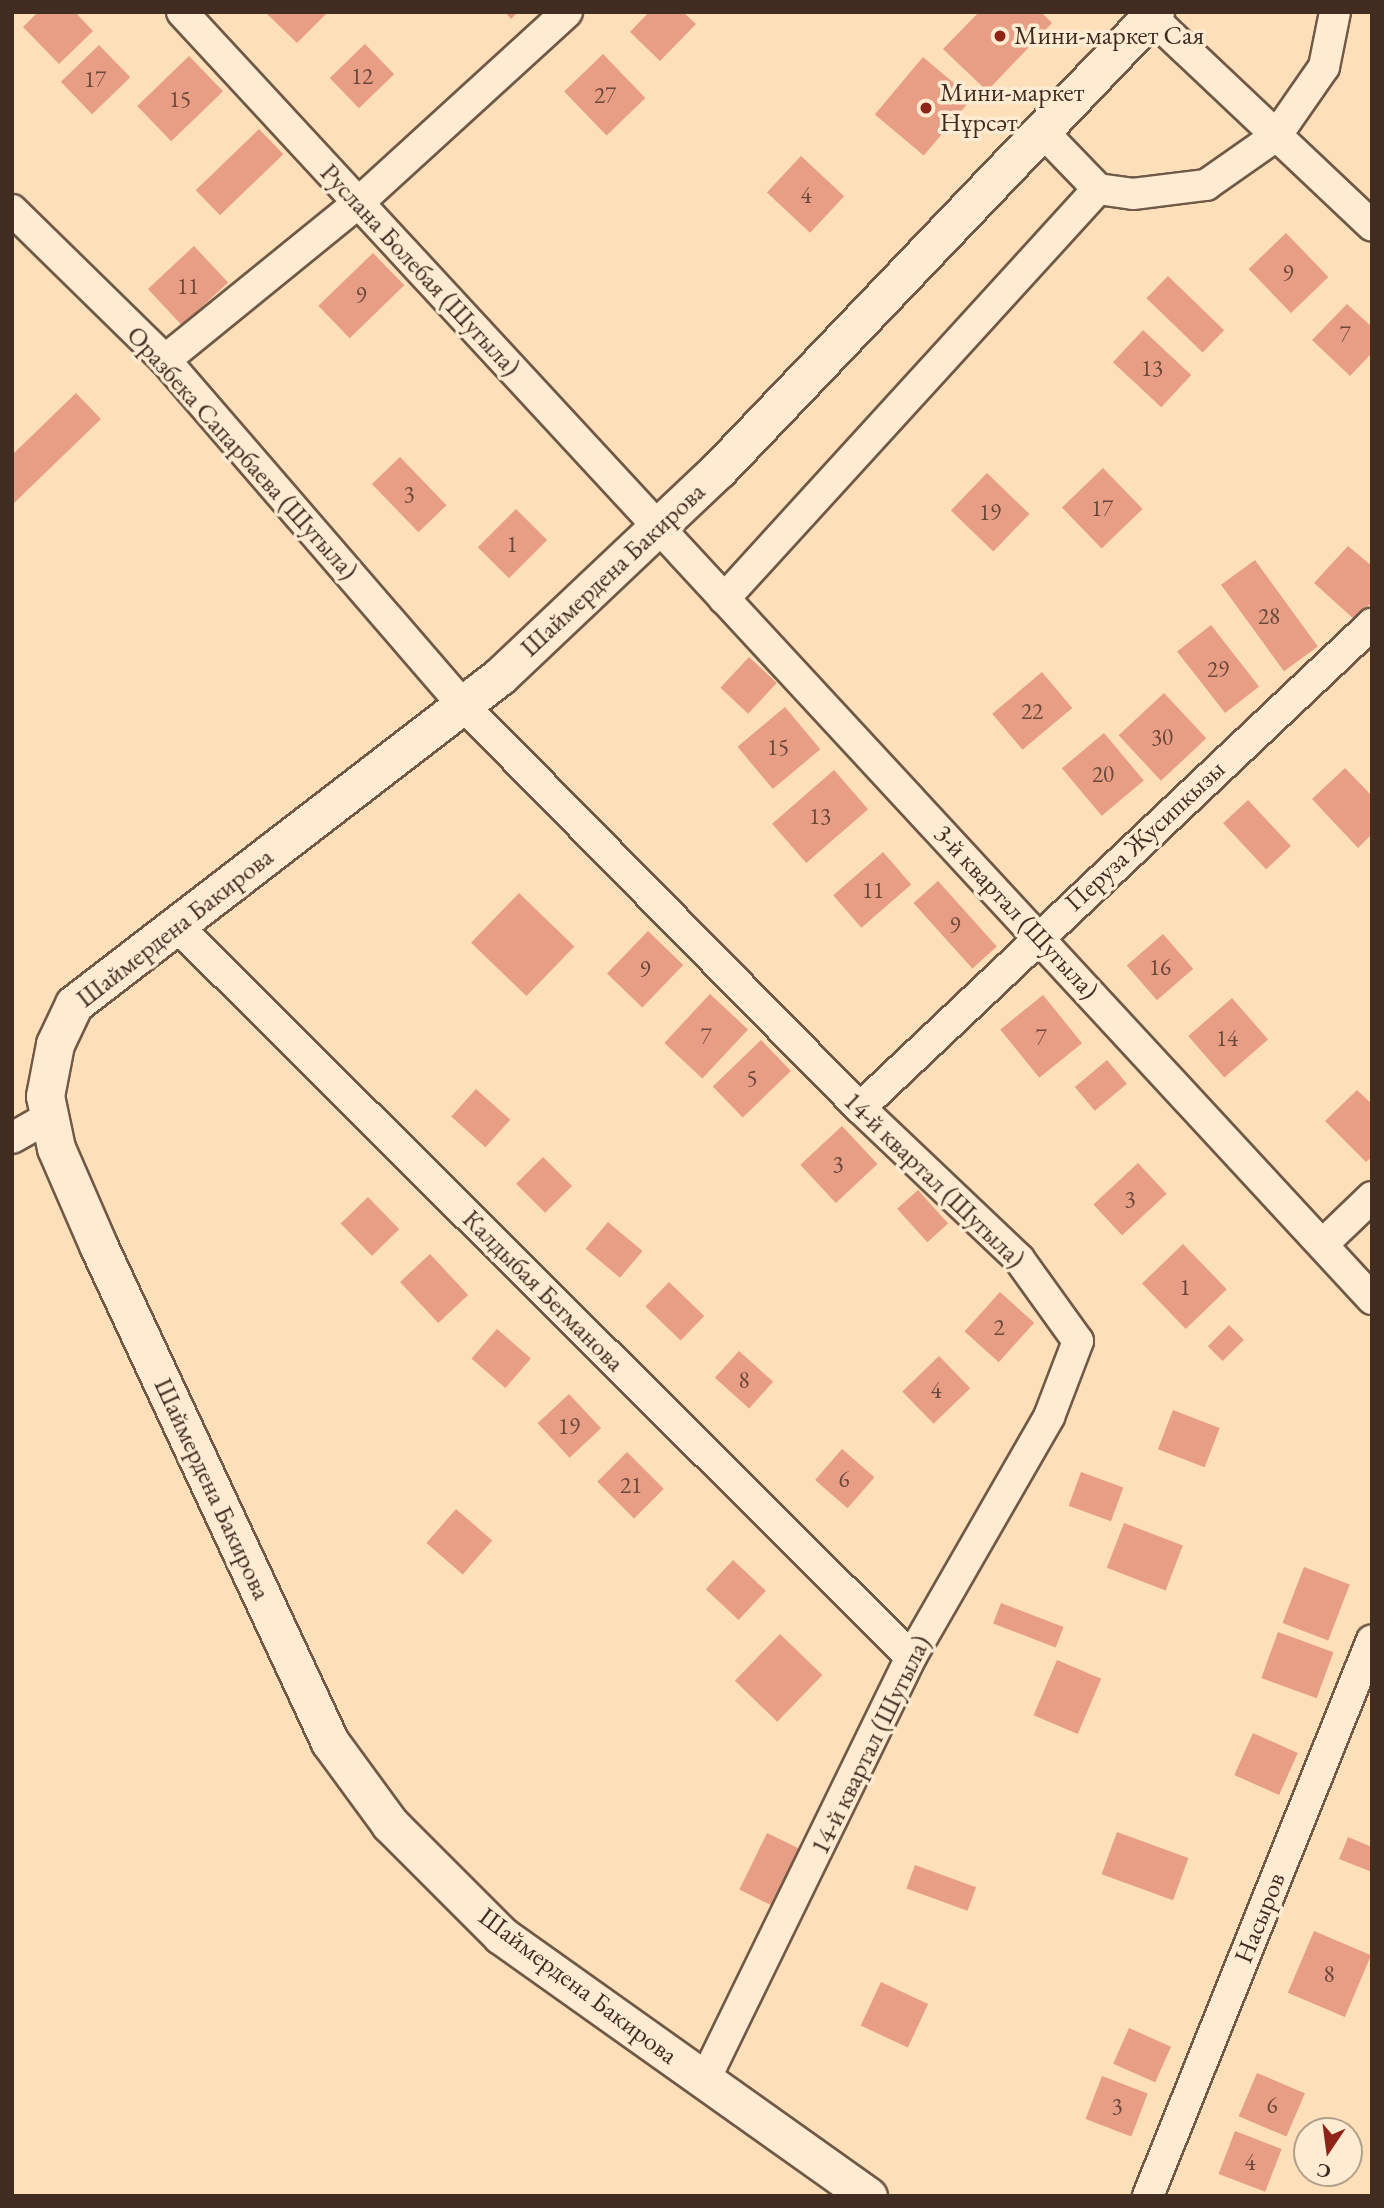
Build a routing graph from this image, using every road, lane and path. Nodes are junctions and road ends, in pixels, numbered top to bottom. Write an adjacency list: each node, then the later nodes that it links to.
1 (183, 12): 8 (street, Руслана Болебая (Шугыла))
2 (567, 12): 8 (street)
3 (1335, 12): 6 (street)
4 (1150, 14): 5 (street, Шаймердена Бакирова); 6 (street)
5 (1042, 131): 7 (street); 12 (street, Шаймердена Бакирова)
6 (1276, 136): 7 (street); 10 (street)
7 (1098, 189): 13 (street)
8 (358, 203): 11 (street); 12 (street, Руслана Болебая (Шугыла))
9 (12, 209): 11 (street, Оразбека Сапарбаева (Шугыла))
10 (1372, 226)
11 (165, 360): 15 (street, Оразбека Сапарбаева (Шугыла))
12 (657, 527): 13 (street, 3-й квартал (Шугыла)); 15 (street, Шаймердена Бакирова)
13 (724, 598): 17 (street, 3-й квартал (Шугыла))
14 (1372, 624): 17 (street, Перуза Жусипкызы)
15 (463, 705): 16 (street, Шаймердена Бакирова); 18 (street, 14-й квартал (Шугыла))
16 (176, 925): 19 (street, Шаймердена Бакирова); 25 (street, Калдыбая Бегманова)
17 (1038, 936): 18 (street, Перуза Жусипкызы); 22 (street, 3-й квартал (Шугыла))
18 (860, 1108): 25 (street, 14-й квартал (Шугыла))
19 (49, 1117): 20 (street); 26 (street, Шаймердена Бакирова)
20 (12, 1138)
21 (1372, 1197): 22 (street)
22 (1323, 1244): 23 (street, 3-й квартал (Шугыла))
23 (1372, 1298)
24 (1372, 1640): 28 (street, Насыров)
25 (911, 1657): 26 (street, 14-й квартал (Шугыла))
26 (704, 2081): 27 (street, Шаймердена Бакирова)
27 (868, 2196)
28 (1149, 2196)

